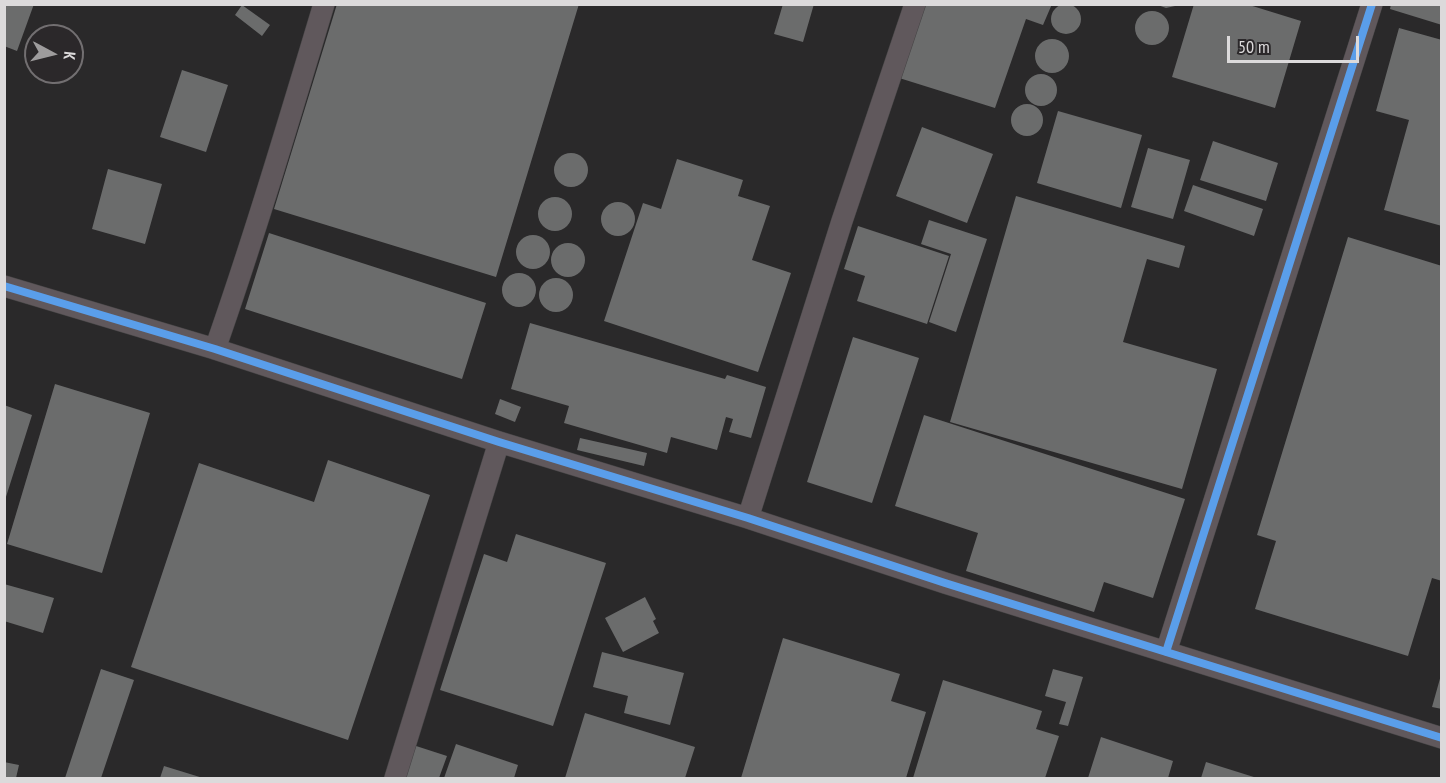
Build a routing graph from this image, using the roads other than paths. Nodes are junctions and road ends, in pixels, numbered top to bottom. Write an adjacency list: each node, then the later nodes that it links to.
1 (324, 4): 5 (street)
2 (915, 4): 7 (street)
3 (1372, 4): 8 (street)
4 (4, 286): 5 (street)
5 (215, 349): 6 (street)
6 (499, 442): 7 (street); 10 (street)
7 (748, 518): 8 (street)
8 (1166, 652): 9 (street)
9 (1442, 738)
10 (395, 778)

